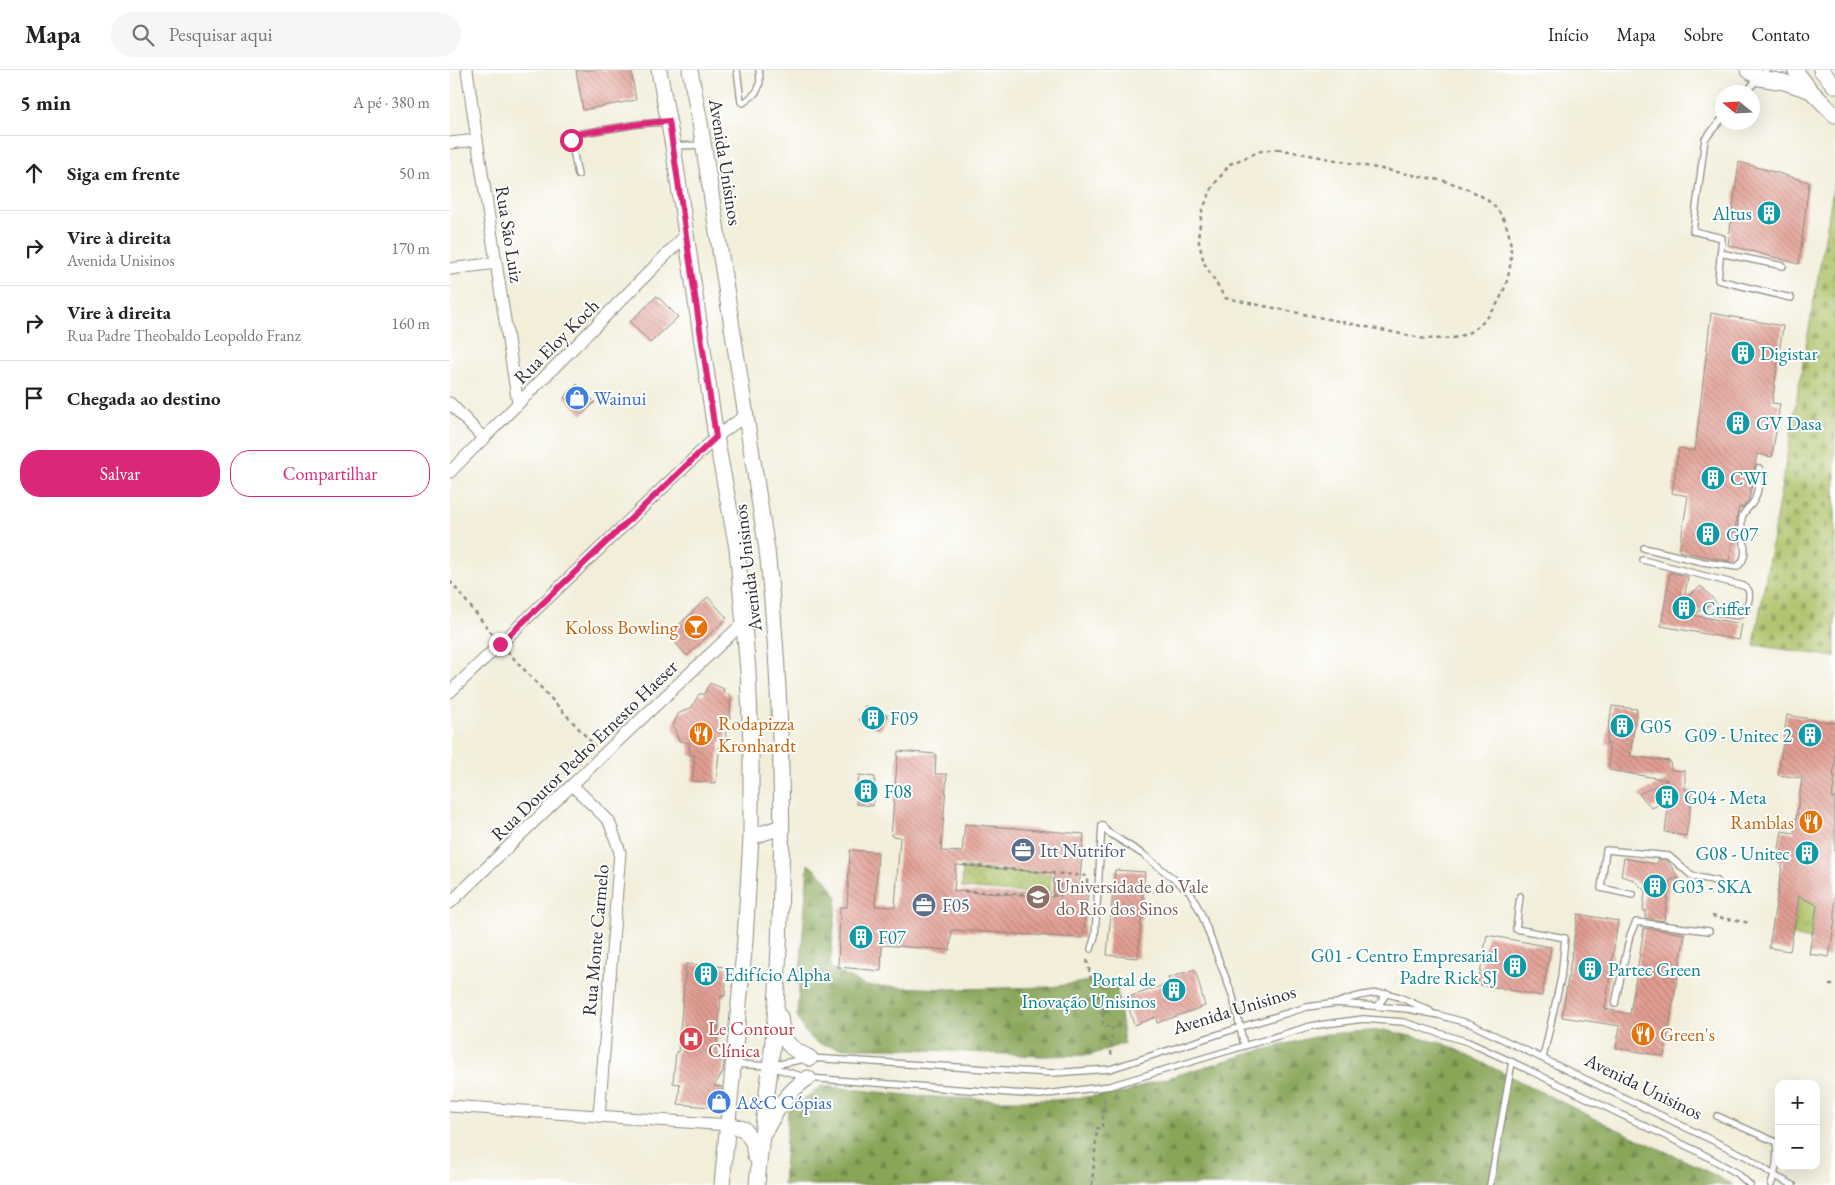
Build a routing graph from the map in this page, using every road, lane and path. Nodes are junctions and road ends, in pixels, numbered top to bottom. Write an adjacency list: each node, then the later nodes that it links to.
1 (468, 70): 15 (street, Rua São Luiz)
2 (659, 70): 13 (main road, Avenida Unisinos)
3 (690, 70): 17 (main road, Avenida Unisinos)
4 (737, 70): 5 (lane)
5 (760, 70)
6 (1795, 70): 11 (main road)
7 (1821, 70): 10 (main road)
8 (1758, 73): 9 (lane); 11 (main road)
9 (1750, 85)
10 (1835, 86)
11 (1811, 91): 12 (main road)
12 (1835, 115)
13 (669, 121): 18 (main road, Avenida Unisinos); 19 (lane)
14 (1715, 127): 21 (lane)
15 (477, 140): 16 (street); 22 (street, Rua São Luiz)
16 (450, 143)
17 (703, 144): 18 (lane); 29 (main road, Avenida Unisinos)
18 (673, 146): 20 (main road, Avenida Unisinos)
19 (578, 175)
20 (686, 235): 28 (street, Rua Eloy Koch); 30 (main road, Avenida Unisinos)
21 (1720, 253): 23 (lane); 26 (lane)
22 (496, 263): 24 (street); 28 (street, Rua São Luiz)
23 (1783, 266)
24 (450, 269)
25 (1225, 298): 25 (path)
26 (1790, 298)
27 (450, 404): 31 (street)
28 (518, 404): 31 (street, Rua Eloy Koch)
29 (746, 415): 30 (street); 44 (main road, Avenida Unisinos)
30 (716, 437): 38 (main road, Avenida Unisinos); 39 (street)
31 (484, 439): 33 (street, Rua Eloy Koch)
32 (1759, 468): 34 (lane)
33 (450, 472)
34 (1644, 548)
35 (1642, 560): 37 (lane)
36 (450, 581): 39 (path)
37 (1715, 612)
38 (743, 623): 41 (street, Rua Doutor Pedro Ernesto Haeser); 46 (main road, Avenida Unisinos)
39 (500, 644): 40 (street); 41 (path)
40 (450, 692)
41 (603, 755): 42 (street, Rua Doutor Pedro Ernesto Haeser)
42 (572, 785): 52 (street, Rua Doutor Pedro Ernesto Haeser); 77 (street, Rua Monte Carmelo)
43 (1102, 825): 45 (lane)
44 (781, 827): 46 (main road); 60 (main road, Avenida Unisinos)
45 (1104, 832): 56 (lane); 66 (lane)
46 (751, 837): 71 (main road, Avenida Unisinos)
47 (963, 865): 49 (path)
48 (1717, 881): 50 (lane)
49 (964, 890)
50 (1633, 895)
51 (1520, 896): 69 (lane)
52 (450, 903)
53 (1712, 916): 54 (path)
54 (1750, 923)
55 (1710, 931): 63 (lane)
56 (1091, 948)
57 (1087, 960): 73 (path)
58 (1829, 985): 59 (path)
59 (1835, 985)
60 (777, 991): 68 (main road); 72 (main road, Avenida Unisinos)
61 (1386, 993): 62 (lane); 64 (lane); 65 (lane)
62 (1337, 1003): 64 (lane, Avenida Unisinos); 66 (lane, Avenida Unisinos)
63 (1615, 1004)
64 (1378, 1006): 65 (lane, Avenida Unisinos)
65 (1439, 1015): 69 (lane, Avenida Unisinos)
66 (1241, 1027): 67 (lane); 73 (lane, Avenida Unisinos)
67 (1244, 1045): 70 (lane, Avenida Unisinos); 74 (lane, Avenida Unisinos)
68 (810, 1058): 72 (lane, Avenida Unisinos); 73 (lane, Avenida Unisinos)
69 (1543, 1058): 81 (lane, Avenida Unisinos)
70 (1512, 1062): 85 (lane); 86 (lane, Avenida Unisinos)
71 (734, 1064): 72 (lane, Avenida Unisinos); 79 (main road, Avenida Unisinos)
72 (770, 1066): 74 (lane, Avenida Unisinos); 80 (main road, Avenida Unisinos)
73 (1110, 1069)
74 (808, 1078): 80 (main road)
75 (1109, 1096): 84 (path)
76 (450, 1106): 77 (street)
77 (599, 1116): 79 (street)
78 (1717, 1116): 81 (lane)
79 (729, 1126): 82 (main road); 83 (main road, Avenida Unisinos)
80 (760, 1139): 82 (main road, Avenida Unisinos)
81 (1775, 1176): 87 (lane); 88 (lane, Avenida Unisinos)
82 (757, 1179)
83 (722, 1185)
84 (1092, 1185)
85 (1490, 1185)
86 (1750, 1185)
87 (1771, 1185)
88 (1793, 1185)

